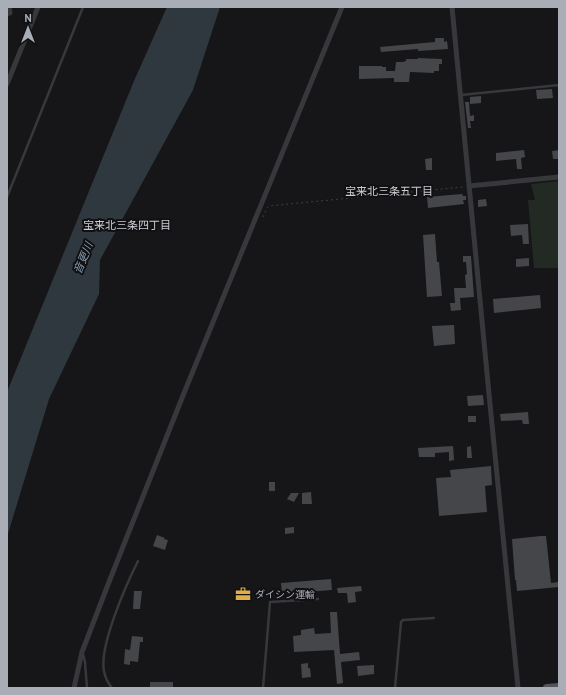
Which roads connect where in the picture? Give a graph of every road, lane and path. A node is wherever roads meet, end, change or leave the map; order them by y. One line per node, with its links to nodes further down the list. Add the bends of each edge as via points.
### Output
1 (9, 7): 6 (street, via 10,13)
2 (38, 7): 7 (street)
3 (84, 7): 12 (lane)
4 (342, 7): 13 (street)
5 (452, 7): 9 (street)
6 (7, 14)
7 (7, 84)
8 (559, 89): 9 (lane, via 559,85)
9 (460, 95): 11 (street)
10 (559, 176): 11 (street)
11 (469, 186): 13 (path, via 269,206 262,218); 24 (street)
12 (7, 197)
13 (255, 220): 17 (street)
14 (138, 562): 21 (lane, via 119,602 106,643 103,665 107,681)
15 (318, 600): 22 (lane, via 270,602)
16 (434, 618): 23 (lane, via 401,622)
17 (82, 652): 19 (street); 20 (lane)
18 (559, 687): 25 (main road)
19 (74, 688)
20 (87, 688)
21 (112, 688)
22 (263, 688)
23 (395, 688)
24 (518, 688)
25 (547, 688)

